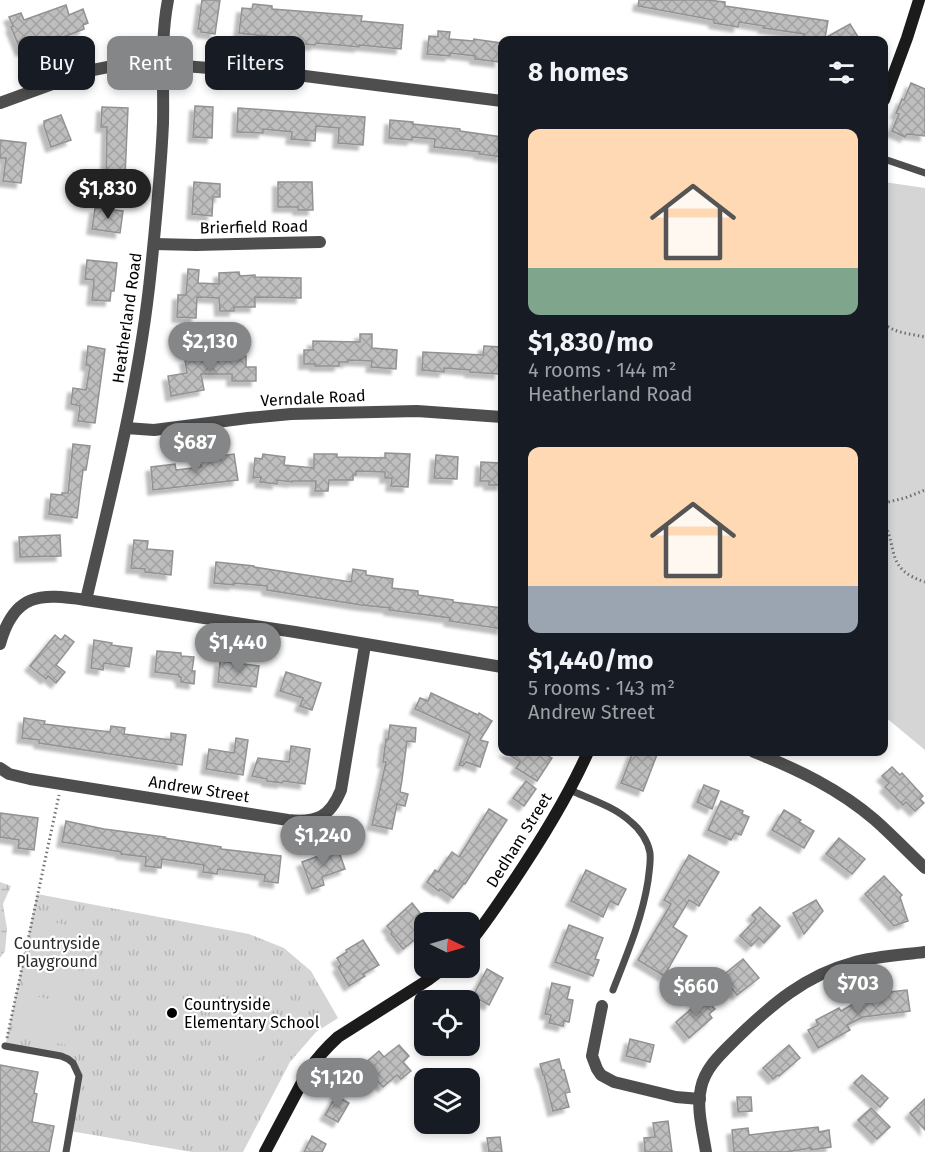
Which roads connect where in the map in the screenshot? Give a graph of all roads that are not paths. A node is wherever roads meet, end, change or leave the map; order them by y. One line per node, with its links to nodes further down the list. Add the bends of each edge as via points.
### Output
1 (168, 0): 3 (street, Heatherland Road)
2 (922, 0): 6 (main road)
3 (163, 36)
4 (193, 67): 8 (street, via 297,75)
5 (107, 68): 9 (street)
6 (888, 89)
7 (162, 90): 13 (street, Heatherland Road)
8 (498, 100)
9 (0, 103)
10 (888, 160): 11 (lane)
11 (925, 172)
12 (320, 242): 13 (street, Brierfield Road)
13 (154, 244): 15 (street, Heatherland Road)
14 (498, 417): 15 (street, Verndale Road, via 417,411 291,414 154,430)
15 (126, 428): 16 (street, Heatherland Road)
16 (86, 600): 17 (street, via 51,596 32,599 10,617); 18 (street)
17 (0, 644)
18 (365, 645): 19 (street); 22 (street, Andrew Street, via 341,790 332,807 317,819 288,820 61,784 19,777)
19 (498, 666)
20 (586, 756): 23 (main road, Dedham Street)
21 (763, 756): 24 (street, via 842,795 874,819)
22 (0, 768)
23 (570, 790): 25 (main road, Dedham Street, via 535,850); 28 (lane, via 631,821 650,851 641,913)
24 (925, 868)
25 (480, 929)
26 (925, 952): 31 (street, via 846,964 793,990 762,1013 715,1061 704,1079)
27 (431, 978): 33 (main road, via 327,1047 308,1071)
28 (613, 990)
29 (602, 1006): 31 (street, via 592,1056 601,1075 614,1082)
30 (5, 1046): 32 (lane, via 61,1056 77,1069 79,1083)
31 (700, 1099): 34 (street)
32 (66, 1152)
33 (265, 1152)
34 (706, 1152)

